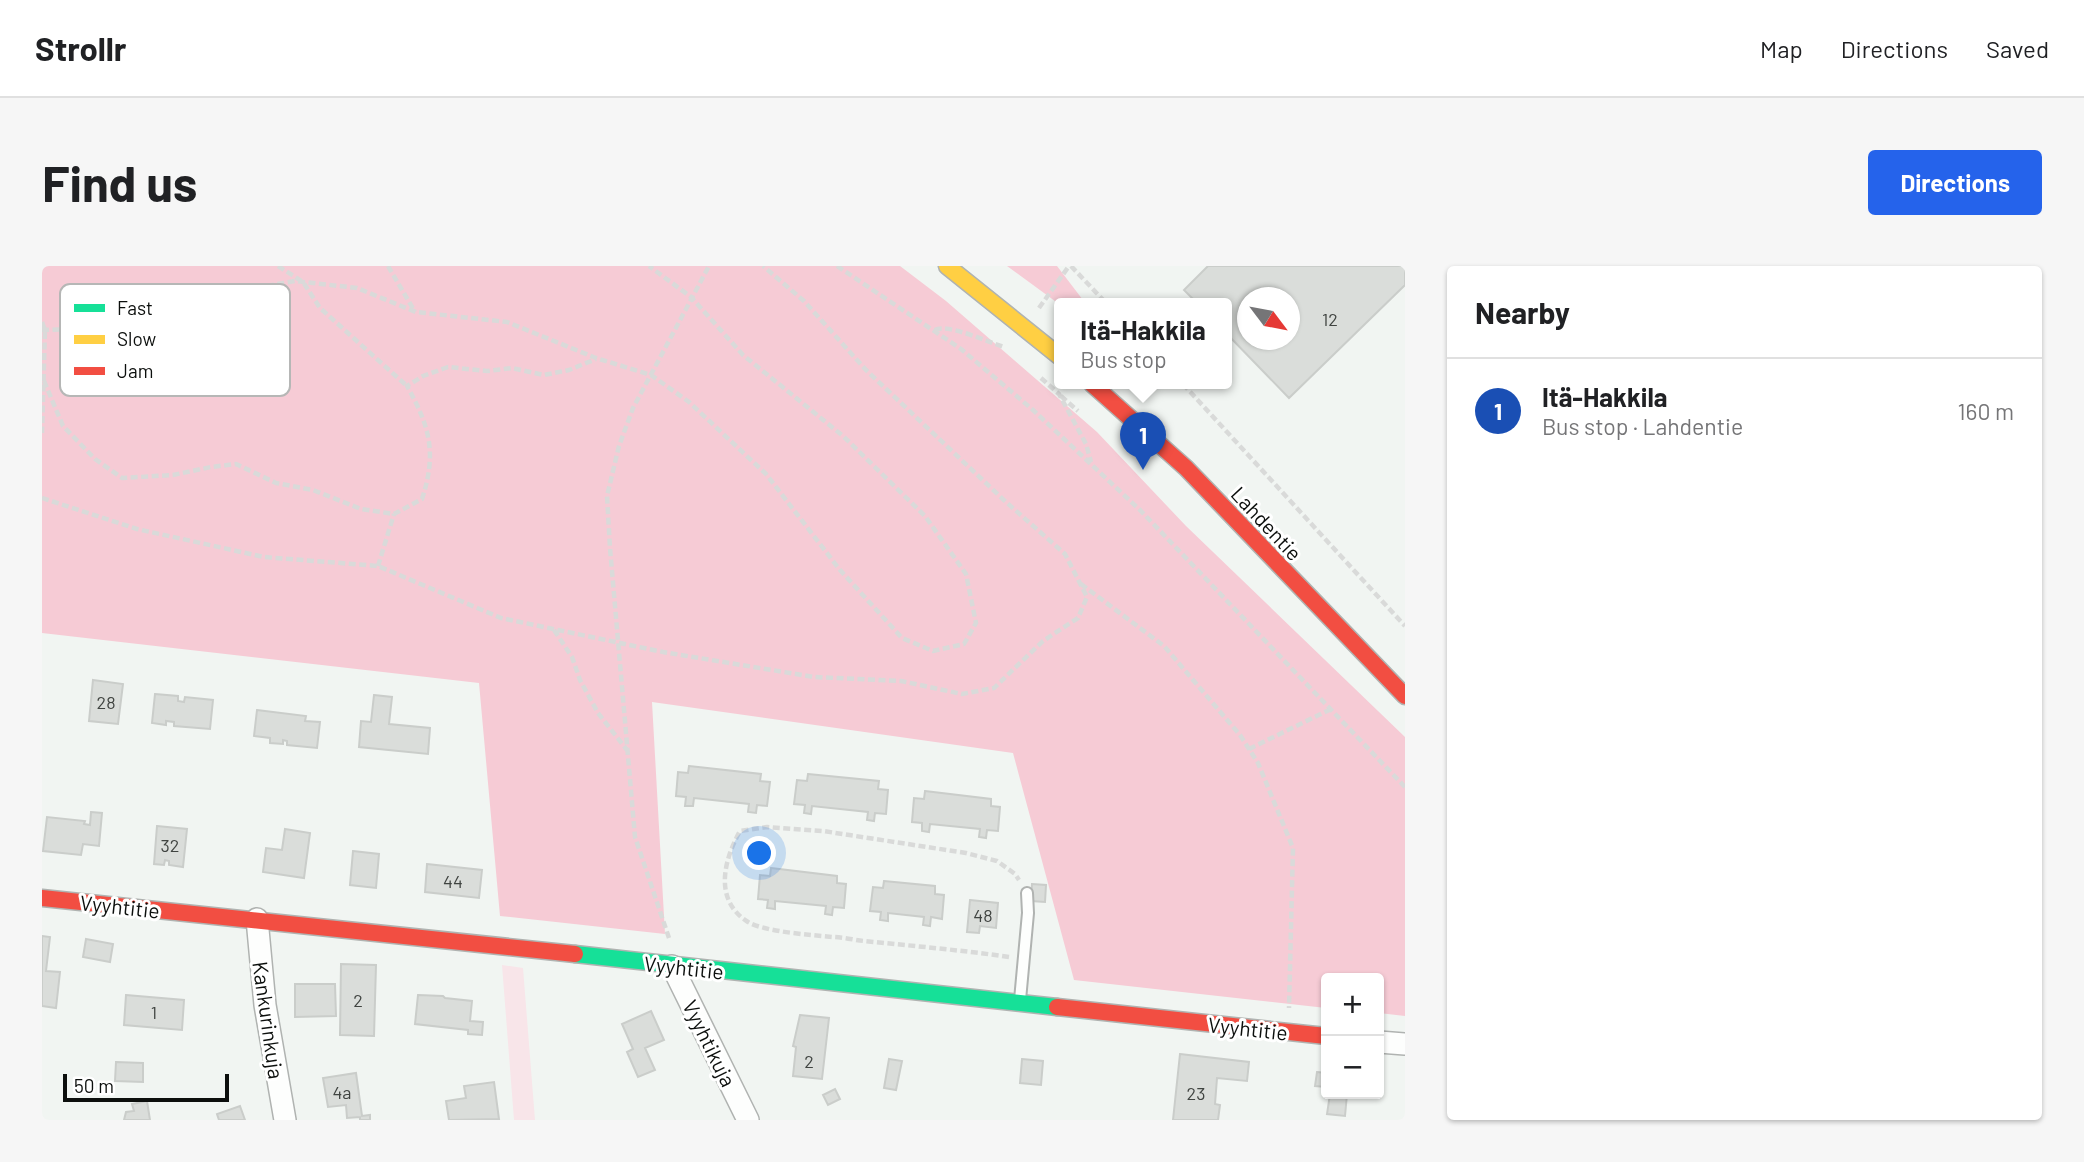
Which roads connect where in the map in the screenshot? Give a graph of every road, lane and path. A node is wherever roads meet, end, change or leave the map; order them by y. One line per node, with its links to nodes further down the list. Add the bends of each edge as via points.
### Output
1 (278, 266): 9 (path)
2 (388, 266): 13 (path)
3 (649, 266): 11 (path)
4 (709, 266): 11 (path)
5 (763, 266): 29 (path, via 804,301 866,370 1065,554)
6 (837, 266): 25 (path, via 961,349)
7 (947, 266): 16 (street)
8 (1071, 266): 12 (path)
9 (303, 282): 10 (path); 13 (path, via 357,288); 21 (path, via 320,307)
10 (278, 284)
11 (691, 297): 19 (path); 19 (path, via 743,355 843,436 925,516 966,574 976,623 964,644 933,651 902,638 840,570 766,474 689,402)
12 (1101, 298)
13 (416, 312): 17 (path, via 507,322)
14 (42, 322): 15 (path)
15 (43, 330): 20 (path)
16 (1054, 352)
17 (596, 359): 19 (path); 21 (path, via 544,374 512,368 448,368)
18 (1035, 373): 25 (path, via 1059,394 1086,444)
19 (651, 374): 32 (path, via 619,446 607,496)
20 (44, 381): 24 (path); 27 (path, via 63,426 95,459 122,478 236,464 276,483 313,490 361,509)
21 (407, 386): 27 (path, via 423,415 430,474 422,499)
22 (1098, 389): 33 (street, Lahdentie, via 1186,468)
23 (1188, 389): 30 (path)
24 (42, 433)
25 (1091, 464): 34 (path)
26 (42, 498): 28 (path, via 137,529 264,557)
27 (394, 514): 28 (path)
28 (378, 566): 31 (path, via 501,618)
29 (1081, 584): 32 (path, via 1087,597 1078,618 1043,641 994,688 962,694 901,681 814,677); 35 (path, via 1164,646)
30 (1405, 626)
31 (554, 629): 32 (path); 36 (path, via 598,713)
32 (619, 642): 36 (path)
33 (1405, 696)
34 (1331, 709): 35 (path); 37 (path)
35 (1249, 749): 45 (path, via 1293,848)
36 (628, 750): 41 (path, via 635,837)
37 (1405, 787)
38 (1027, 893): 42 (lane); 42 (path, via 1015,874 997,862 966,852 867,836 767,827 740,831 725,864 724,882 735,909 748,922 765,928)
39 (42, 898): 40 (street, Vyyhtitie)
40 (257, 919): 43 (street, Vyyhtitie); 49 (street, Kankurinkuja, via 265,1005)
41 (670, 940)
42 (1024, 959): 44 (lane)
43 (672, 966): 44 (street, Vyyhtitie); 50 (street, Vyyhtikuja)
44 (1020, 1003): 46 (street, Vyyhtitie)
45 (1289, 1008)
46 (1321, 1035)
47 (1384, 1042): 48 (street)
48 (1405, 1044)
49 (285, 1120)
50 (748, 1120)

